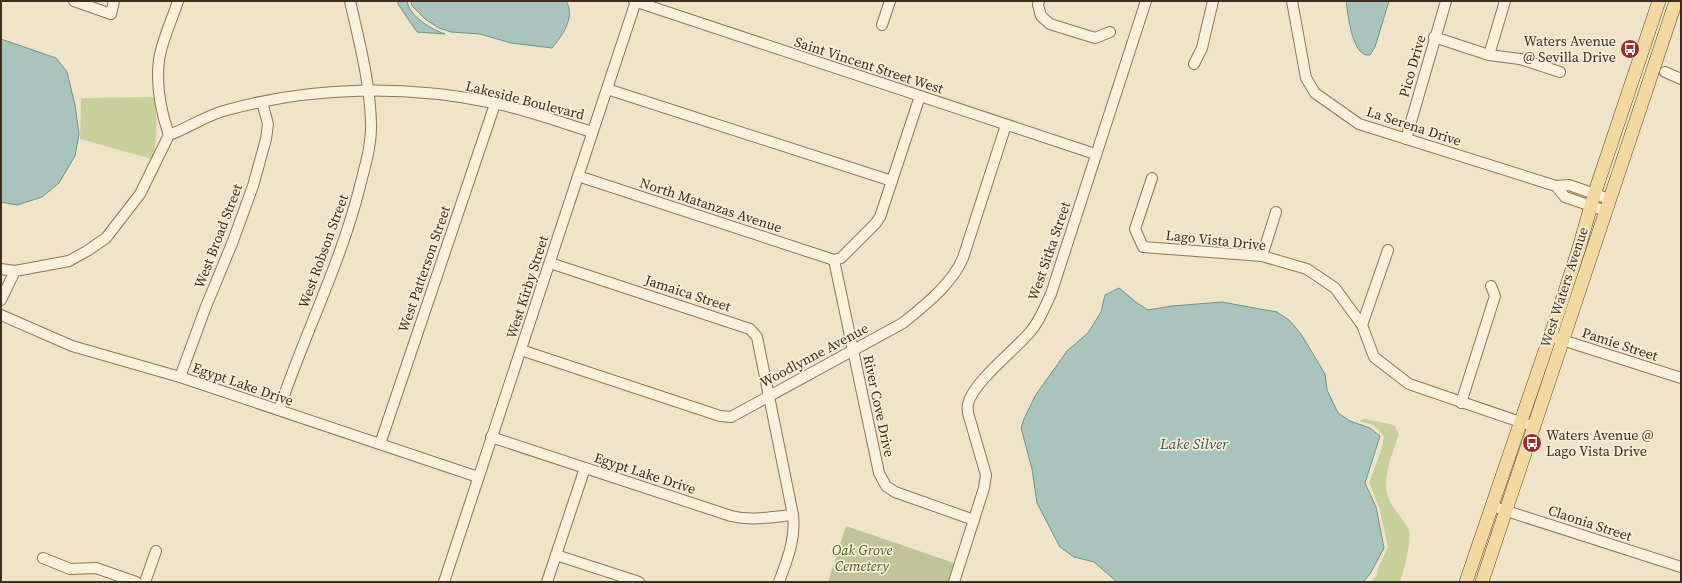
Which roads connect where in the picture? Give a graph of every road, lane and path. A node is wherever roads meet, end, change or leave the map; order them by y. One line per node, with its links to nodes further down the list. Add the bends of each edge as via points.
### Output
1 (74, 1): 2 (street, via 111,14)
2 (114, 1)
3 (178, 1): 32 (street, via 158,72 163,117)
4 (350, 1): 26 (street, West Robson Street)
5 (635, 1): 25 (street, West Kirby Street); 27 (street, Saint Vincent Street West)
6 (890, 1): 15 (street)
7 (1039, 1): 16 (street, via 1041,16 1050,24 1095,38)
8 (1146, 1): 34 (street, West Sitka Street)
9 (1213, 1): 19 (street, via 1202,48)
10 (1292, 1): 33 (street, La Serena Drive, via 1306,78 1315,93 1359,124)
11 (1446, 1): 17 (street, Pico Drive)
12 (1505, 1): 18 (street)
13 (1659, 1): 20 (main road, West Waters Avenue)
14 (1676, 1): 21 (main road, West Waters Avenue)
15 (882, 25)
16 (1110, 32)
17 (1434, 37): 18 (street); 33 (street, Pico Drive)
18 (1489, 55): 22 (street, via 1520,59)
19 (1194, 64)
20 (1637, 65): 21 (main road); 38 (main road, West Waters Avenue)
21 (1652, 70): 39 (main road, West Waters Avenue)
22 (1560, 72)
23 (1666, 72): 24 (street)
24 (1681, 79)
25 (606, 88): 31 (street, West Kirby Street); 37 (street)
26 (369, 90): 28 (street, Lakeside Boulevard, via 312,94); 29 (street, Lakeside Boulevard, via 451,96); 59 (street, West Robson Street, via 372,125 369,150 357,198 337,261)
27 (920, 96): 30 (street, Saint Vincent Street West); 37 (street)
28 (262, 102): 32 (street, Lakeside Boulevard, via 203,118); 55 (street, West Broad Street, via 268,124 266,139 233,241 204,309)
29 (495, 104): 31 (street, Lakeside Boulevard); 63 (street, West Patterson Street)
30 (1006, 125): 34 (street, Saint Vincent Street West); 54 (street, Woodlynne Avenue, via 958,269 903,323)
31 (592, 132): 35 (street, West Kirby Street)
32 (169, 135): 46 (street, via 140,194 106,238 69,261)
33 (1406, 139): 38 (street, La Serena Drive, via 1556,186 1569,185)
34 (1095, 154): 69 (street, West Sitka Street, via 1051,294 1042,312 1032,330 981,382 968,404 968,413 986,475)
35 (578, 176): 43 (street, North Matanzas Avenue); 44 (street, West Kirby Street)
36 (1152, 178): 42 (street, Lago Vista Drive, via 1135,229 1143,247)
37 (892, 181): 43 (street, via 876,224 842,258)
38 (1593, 201): 39 (street, La Serena Drive); 51 (main road, West Waters Avenue)
39 (1607, 205): 52 (main road, West Waters Avenue)
40 (1276, 212): 42 (street)
41 (1388, 250): 50 (street)
42 (1262, 256): 50 (street, Lago Vista Drive, via 1307,269 1335,288)
43 (834, 260): 54 (street, River Cove Drive)
44 (550, 263): 53 (street, West Kirby Street); 57 (street, Jamaica Street, via 750,329 757,337)
45 (1, 269): 46 (street)
46 (15, 271): 48 (street)
47 (1491, 286): 58 (street, via 1494,296)
48 (1, 300)
49 (1, 315): 55 (street, Egypt Lake Drive, via 72,346)
50 (1362, 325): 58 (street, Lago Vista Drive, via 1374,357 1409,384)
51 (1550, 336): 52 (street, Pamie Street); 60 (main road, West Waters Avenue)
52 (1563, 340): 56 (street, Pamie Street); 61 (main road, West Waters Avenue)
53 (521, 350): 57 (street, Woodlynne Avenue, via 720,416 731,416); 62 (street, West Kirby Street)
54 (853, 350): 57 (street, Woodlynne Avenue); 69 (street, River Cove Drive, via 879,473 886,486 895,492)
55 (180, 377): 59 (street, Egypt Lake Drive)
56 (1681, 378)
57 (769, 395): 68 (street, Jamaica Street)
58 (1461, 403): 60 (street, Lago Vista Drive)
59 (279, 410): 63 (street, Egypt Lake Drive)
60 (1520, 422): 61 (street, Lago Vista Drive); 66 (main road, West Waters Avenue)
61 (1535, 427): 67 (main road, West Waters Avenue)
62 (491, 437): 64 (street, Egypt Lake Drive); 65 (street, West Kirby Street)
63 (380, 444): 65 (street, Egypt Lake Drive)
64 (585, 468): 68 (street, Egypt Lake Drive, via 744,519); 71 (street)
65 (478, 477): 76 (street, West Kirby Street)
66 (1491, 506): 67 (street, Claonia Street); 81 (main road, West Waters Avenue)
67 (1505, 510): 73 (street, Claonia Street); 82 (main road, West Waters Avenue)
68 (794, 515): 79 (street, Jamaica Street, via 793,541)
69 (974, 520): 80 (street, West Sitka Street)
70 (156, 550): 75 (street)
71 (556, 555): 77 (street); 78 (street)
72 (43, 558): 74 (street, via 70,569 96,568)
73 (1681, 567)
74 (136, 582)
75 (145, 582)
76 (444, 582)
77 (547, 582)
78 (639, 582)
79 (779, 582)
80 (954, 582)
81 (1466, 582)
82 (1482, 582)

